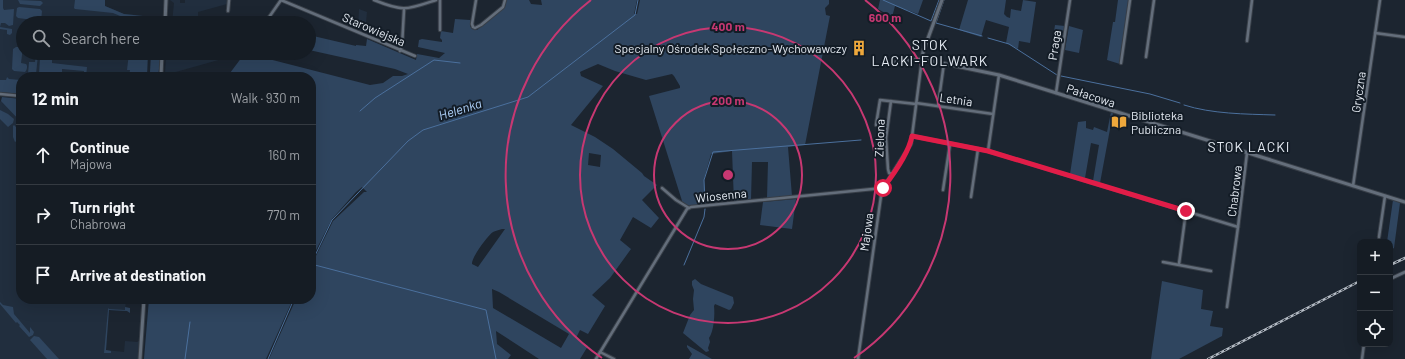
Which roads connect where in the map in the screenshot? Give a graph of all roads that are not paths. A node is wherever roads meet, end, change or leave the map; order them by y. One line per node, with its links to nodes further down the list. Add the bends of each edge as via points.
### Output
1 (166, 0): 17 (street)
2 (229, 0): 16 (street)
3 (281, 0): 18 (street); 23 (street, Starowiejska)
4 (374, 0): 15 (street)
5 (436, 0): 15 (street)
6 (440, 0): 19 (street)
7 (476, 0): 8 (street, via 472,24 475,28 503,7)
8 (505, 0)
9 (942, 0): 26 (street, Majowa)
10 (1070, 0): 33 (street, Praga)
11 (1130, 0): 30 (street)
12 (1154, 0): 25 (street)
13 (1252, 0): 22 (street)
14 (1380, 0): 20 (street, Gryczna)
15 (404, 9): 23 (street)
16 (228, 11)
17 (165, 16)
18 (270, 16)
19 (440, 30)
20 (1375, 33): 21 (street); 47 (street, Gryczna)
21 (1405, 37)
22 (1247, 41)
23 (400, 51): 24 (street, Starowiejska)
24 (415, 56)
25 (1146, 57)
26 (922, 59): 28 (street, Pałacowa); 29 (street, Pałacowa); 37 (street, Majowa)
27 (162, 60): 31 (street)
28 (883, 63)
29 (944, 63): 32 (street, Pałacowa); 38 (street)
30 (1121, 63)
31 (161, 72)
32 (999, 75): 33 (street, Pałacowa); 39 (street)
33 (1056, 93): 45 (street, Pałacowa)
34 (0, 94): 35 (street)
35 (16, 96)
36 (891, 101): 37 (street, Letnia); 40 (street, Letnia, via 880,100); 46 (street, Zielona, via 886,138 888,169)
37 (916, 103): 38 (street, Letnia); 41 (street, Majowa)
38 (938, 106): 39 (street, Letnia)
39 (993, 114): 44 (street)
40 (876, 125)
41 (912, 136): 42 (street, Chabrowa); 46 (street, Majowa, via 911,144)
42 (950, 144): 43 (street, Chabrowa); 50 (street)
43 (978, 149): 44 (street, Chabrowa); 52 (street)
44 (988, 151): 55 (street, Chabrowa)
45 (1247, 154): 47 (street, Pałacowa); 56 (street, Chabrowa)
46 (892, 174): 49 (street, Majowa)
47 (1353, 186): 51 (street, Pałacowa)
48 (662, 188): 54 (street)
49 (883, 188): 54 (street, Wiosenna); 70 (street, Majowa)
50 (943, 190)
51 (1385, 196): 53 (street, Pałacowa); 57 (street)
52 (971, 197)
53 (1405, 202)
54 (689, 208): 66 (street, Wiosenna)
55 (1186, 211): 56 (street, Chabrowa); 59 (street)
56 (1238, 227): 64 (street)
57 (1379, 236)
58 (1163, 262): 59 (street)
59 (1179, 264): 60 (street)
60 (1211, 271)
61 (1405, 272): 62 (street)
62 (1393, 278)
63 (144, 304): 67 (street)
64 (1227, 307)
65 (1364, 347): 71 (street)
66 (600, 352): 68 (street, Wiosenna); 69 (street)
67 (140, 359)
68 (596, 359)
69 (614, 359)
70 (858, 359)
71 (1362, 359)

